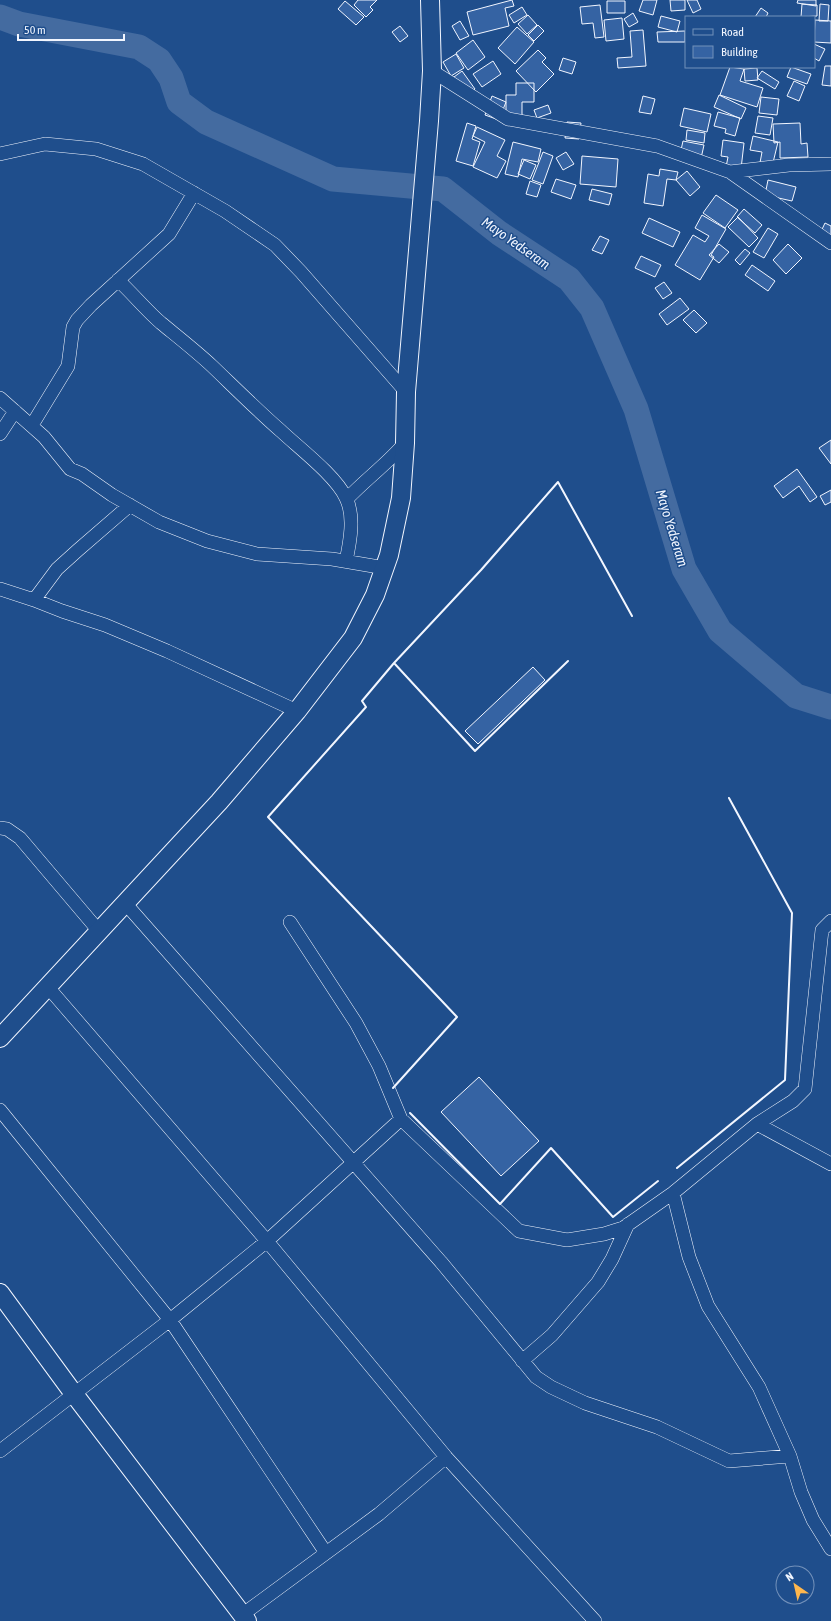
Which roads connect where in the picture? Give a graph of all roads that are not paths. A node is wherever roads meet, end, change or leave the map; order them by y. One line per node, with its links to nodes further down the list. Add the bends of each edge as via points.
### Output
1 (434, 1): 2 (main road)
2 (432, 71): 5 (street, via 508,119 657,146); 9 (main road, via 430,121)
3 (0, 154): 6 (street, via 45,144 96,149 143,164)
4 (831, 164): 5 (street, via 789,165)
5 (730, 172): 7 (street)
6 (194, 193): 8 (street, via 169,234); 9 (street, via 225,210 275,245)
7 (831, 243)
8 (118, 280): 12 (street, via 77,320 73,327 68,366); 15 (street, via 318,465)
9 (406, 392): 14 (main road)
10 (0, 398): 11 (street)
11 (15, 411): 12 (street); 13 (street)
12 (32, 425): 16 (street, via 70,469)
13 (0, 434)
14 (405, 443): 15 (street); 18 (main road, via 401,498)
15 (347, 499): 17 (street, via 350,541)
16 (130, 505): 17 (street, via 159,522 207,541 257,554); 20 (street, via 57,569)
17 (346, 561): 18 (street)
18 (384, 568): 21 (main road, via 375,595 353,638)
19 (0, 590): 20 (street)
20 (34, 600): 21 (street, via 167,651)
21 (297, 711): 23 (main road, via 219,802)
22 (0, 828): 26 (street, via 7,829 20,838)
23 (125, 903): 26 (main road); 32 (street)
24 (831, 921): 31 (street, via 822,930 805,1089 793,1101)
25 (290, 922): 30 (street, via 356,1022 379,1066)
26 (98, 930): 27 (main road)
27 (47, 986): 28 (main road); 36 (street)
28 (0, 1038)
29 (0, 1110): 38 (street)
30 (401, 1119): 32 (street); 35 (street, via 519,1231 567,1240 604,1234)
31 (757, 1124): 33 (street); 34 (street)
32 (352, 1163): 36 (street); 39 (street, via 441,1262)
33 (831, 1164)
34 (673, 1193): 35 (street); 42 (street, via 689,1257 708,1306 759,1387)
35 (628, 1224): 39 (street, via 598,1282 552,1335)
36 (267, 1241): 38 (street); 43 (street)
37 (0, 1293): 40 (main road)
38 (170, 1320): 40 (street); 45 (street)
39 (522, 1361): 42 (street, via 536,1377 551,1387 585,1403 657,1427 730,1461)
40 (74, 1394): 41 (street); 46 (main road)
41 (0, 1451)
42 (790, 1456): 44 (street, via 813,1520)
43 (446, 1457): 45 (street, via 379,1514); 47 (street)
44 (831, 1549)
45 (326, 1553): 46 (street)
46 (245, 1618)
47 (596, 1621)

